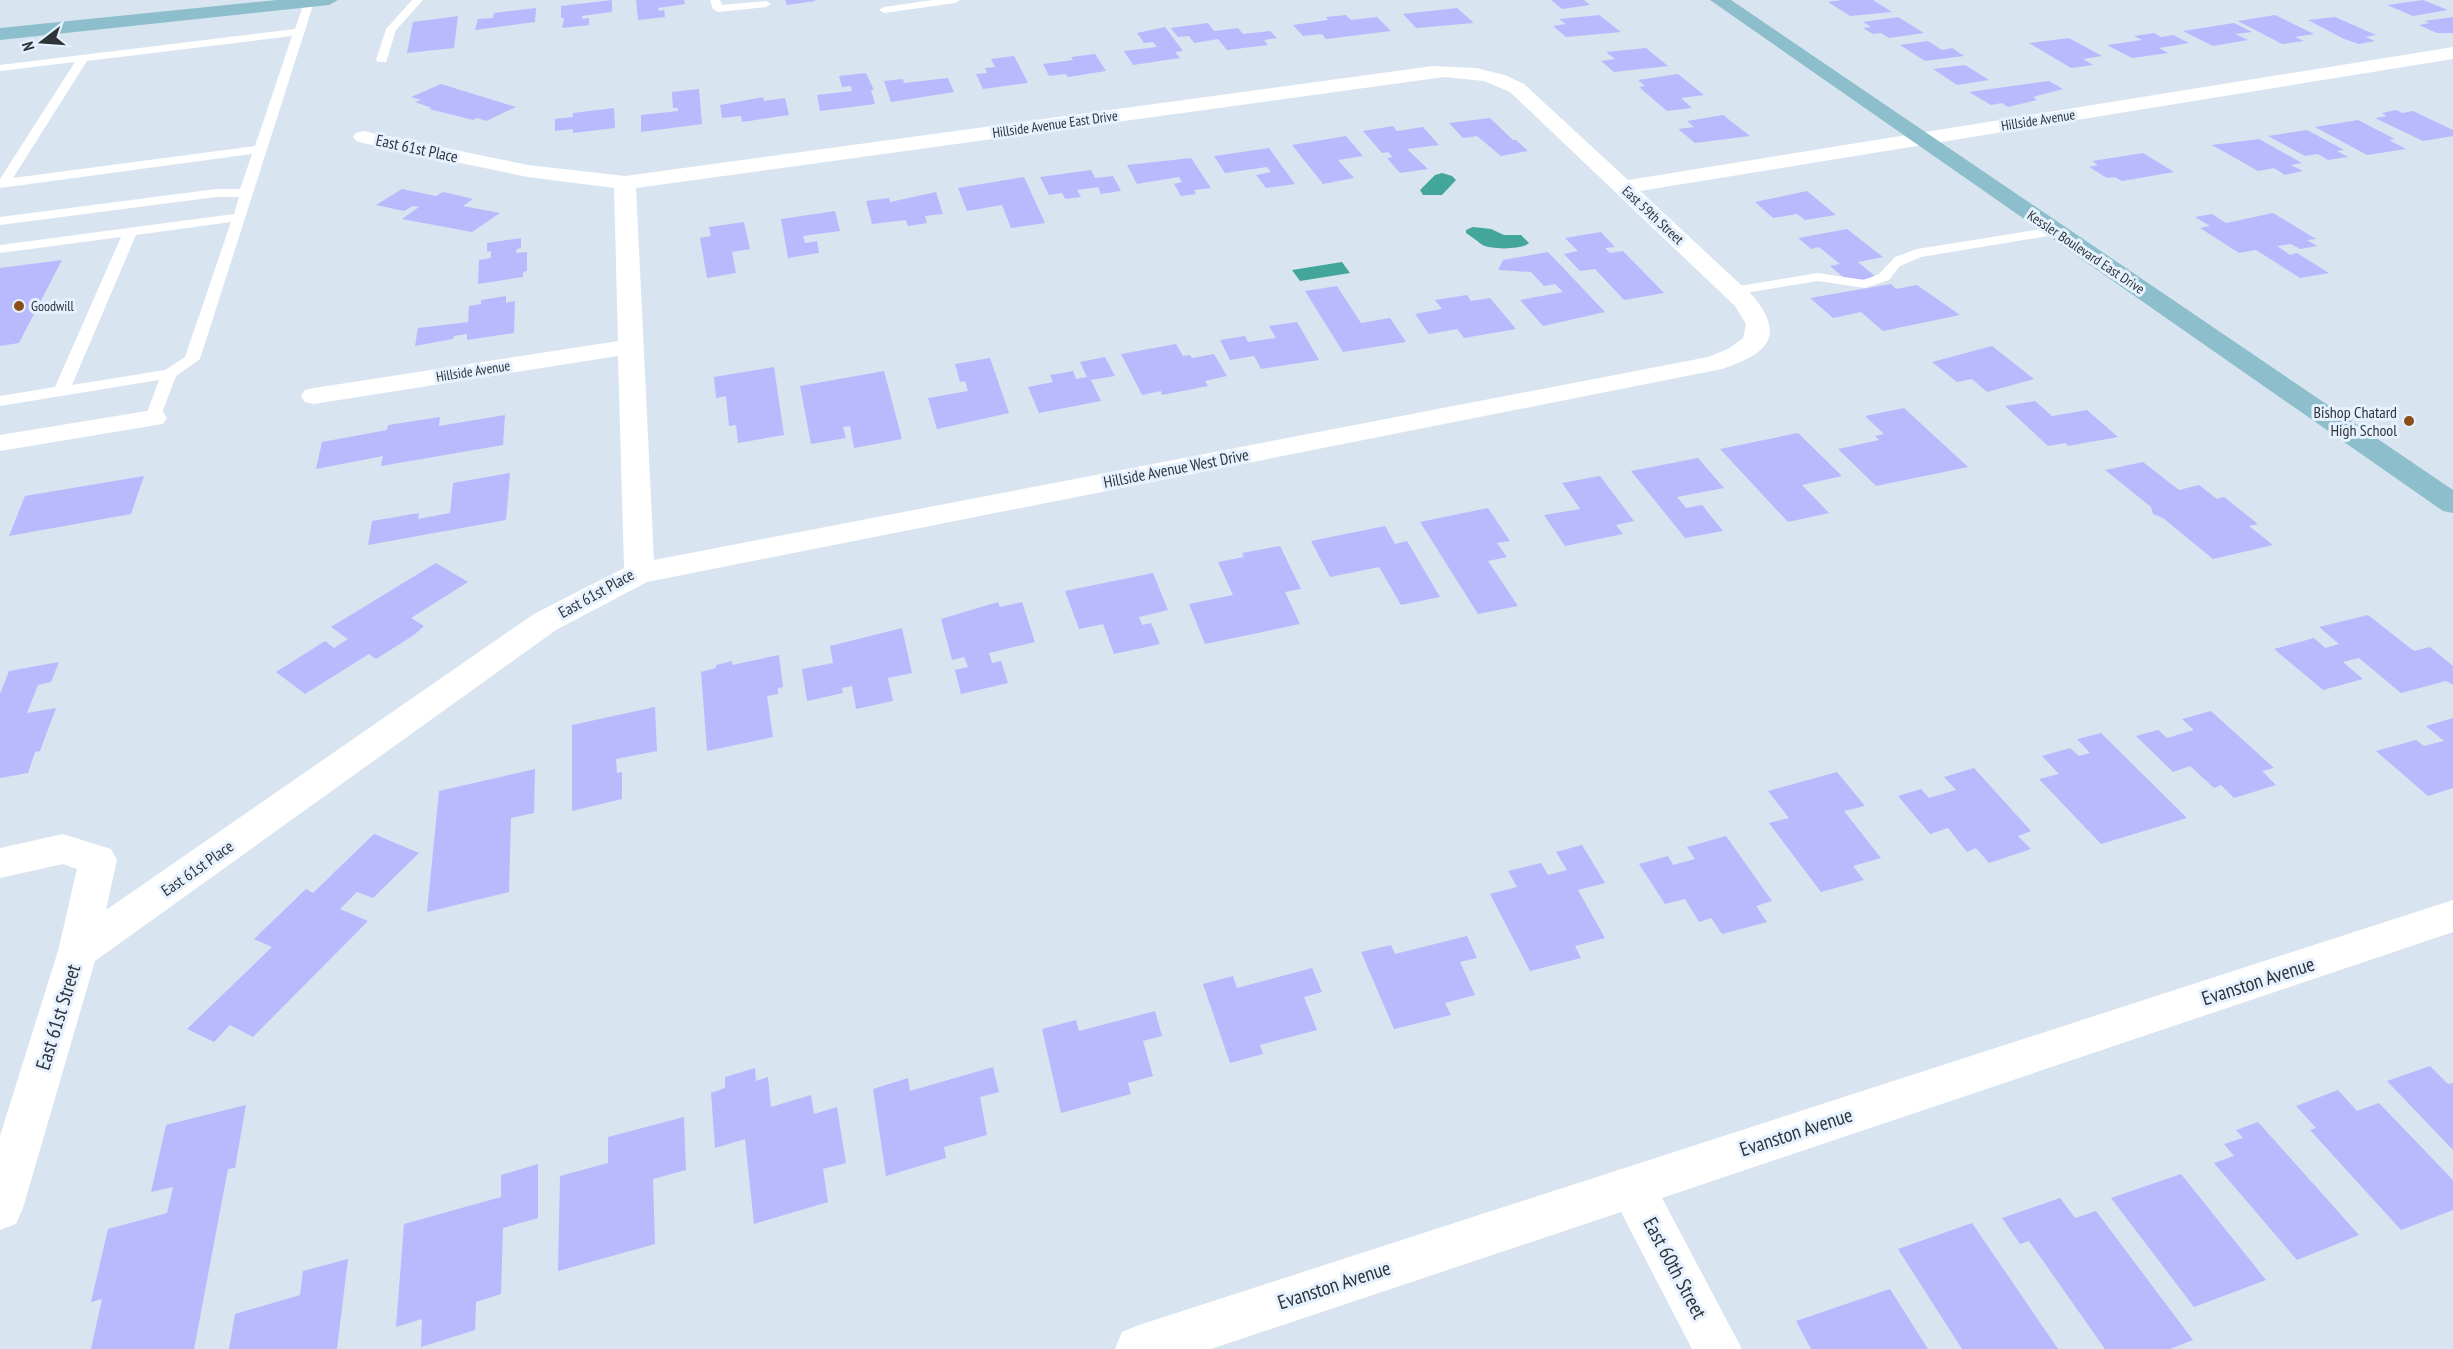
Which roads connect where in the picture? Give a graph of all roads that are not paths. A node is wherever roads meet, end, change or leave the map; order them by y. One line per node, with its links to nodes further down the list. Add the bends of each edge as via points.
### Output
1 (329, 0): 6 (main road)
2 (418, 0): 13 (lane, via 391,29)
3 (715, 0): 7 (lane, via 718,9)
4 (955, 0): 8 (lane)
5 (1719, 0): 17 (main road, Kessler Boulevard East Drive)
6 (309, 2): 9 (lane); 10 (main road)
7 (766, 4)
8 (884, 10)
9 (299, 32): 12 (lane); 18 (lane)
10 (0, 34)
11 (2453, 53): 17 (street, Hillside Avenue)
12 (83, 58): 14 (lane); 19 (lane)
13 (382, 60)
14 (0, 68)
15 (1485, 75): 20 (street, Hillside Avenue East Drive, via 1434,72); 21 (street, East 59th Street, via 1517,88)
16 (363, 136): 20 (street, East 61st Place, via 528,171)
17 (1921, 139): 21 (street, Hillside Avenue); 25 (main road, Kessler Boulevard East Drive)
18 (260, 149): 19 (lane); 22 (lane)
19 (2, 183)
20 (625, 183): 29 (street, East 61st Place)
21 (1624, 187): 28 (street, East 59th Street)
22 (246, 192): 23 (lane); 24 (lane)
23 (238, 217): 26 (lane); 31 (lane, via 192,359)
24 (0, 221)
25 (2055, 231): 28 (lane, via 1904,257 1884,277 1865,284 1818,278); 37 (main road, Kessler Boulevard East Drive)
26 (130, 232): 27 (lane); 32 (lane)
27 (0, 249)
28 (1733, 291): 30 (street, East 59th Street, via 1756,313 1759,329 1755,341 1744,352)
29 (632, 346): 33 (street, Hillside Avenue); 38 (street, East 61st Place)
30 (1713, 364): 38 (street, Hillside Avenue West Drive)
31 (169, 374): 32 (lane); 35 (lane)
32 (61, 392): 34 (lane)
33 (315, 396)
34 (0, 401)
35 (153, 418): 36 (street)
36 (0, 443)
37 (2453, 504)
38 (639, 573): 41 (street, East 61st Place, via 545,622)
39 (0, 863): 41 (street, East 61st Street, via 63,849 98,860)
40 (2453, 916): 42 (street, Evanston Avenue)
41 (78, 951): 43 (street, East 61st Street)
42 (1631, 1186): 44 (street, Evanston Avenue); 45 (street, East 60th Street)
43 (0, 1208)
44 (1139, 1349)
45 (1718, 1349)

